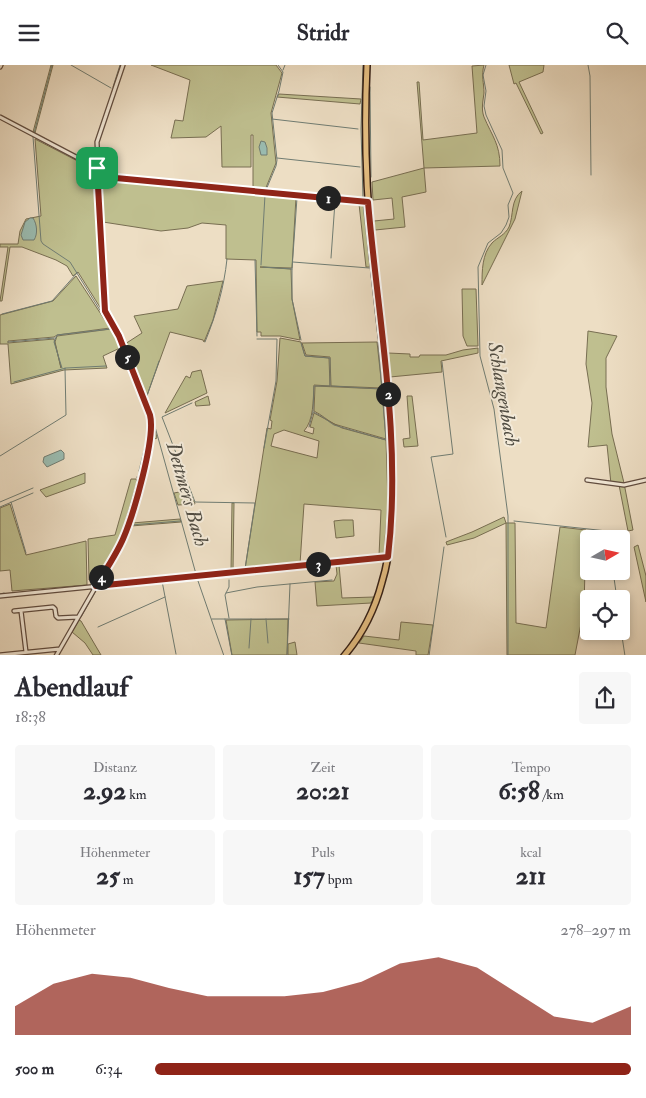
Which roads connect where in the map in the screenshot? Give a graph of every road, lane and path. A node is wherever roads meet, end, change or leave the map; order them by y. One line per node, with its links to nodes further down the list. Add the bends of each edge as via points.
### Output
1 (123, 65): 4 (street, via 98,136)
2 (367, 65): 5 (main road)
3 (0, 117): 4 (street)
4 (97, 168): 5 (street, via 116,178); 9 (street, via 105,311 119,336 151,424 141,481 126,532)
5 (368, 202): 8 (main road, via 391,442)
6 (587, 480): 7 (street, via 624,485)
7 (646, 480)
8 (388, 557): 9 (street); 18 (main road, via 370,617)
9 (96, 586): 10 (street); 13 (street)
10 (0, 596)
11 (14, 611): 12 (street)
12 (21, 611): 13 (street, via 53,607 58,618); 15 (street)
13 (78, 617): 14 (street)
14 (60, 649): 15 (street); 17 (street)
15 (26, 653): 16 (street)
16 (0, 655)
17 (56, 655)
18 (344, 655)

